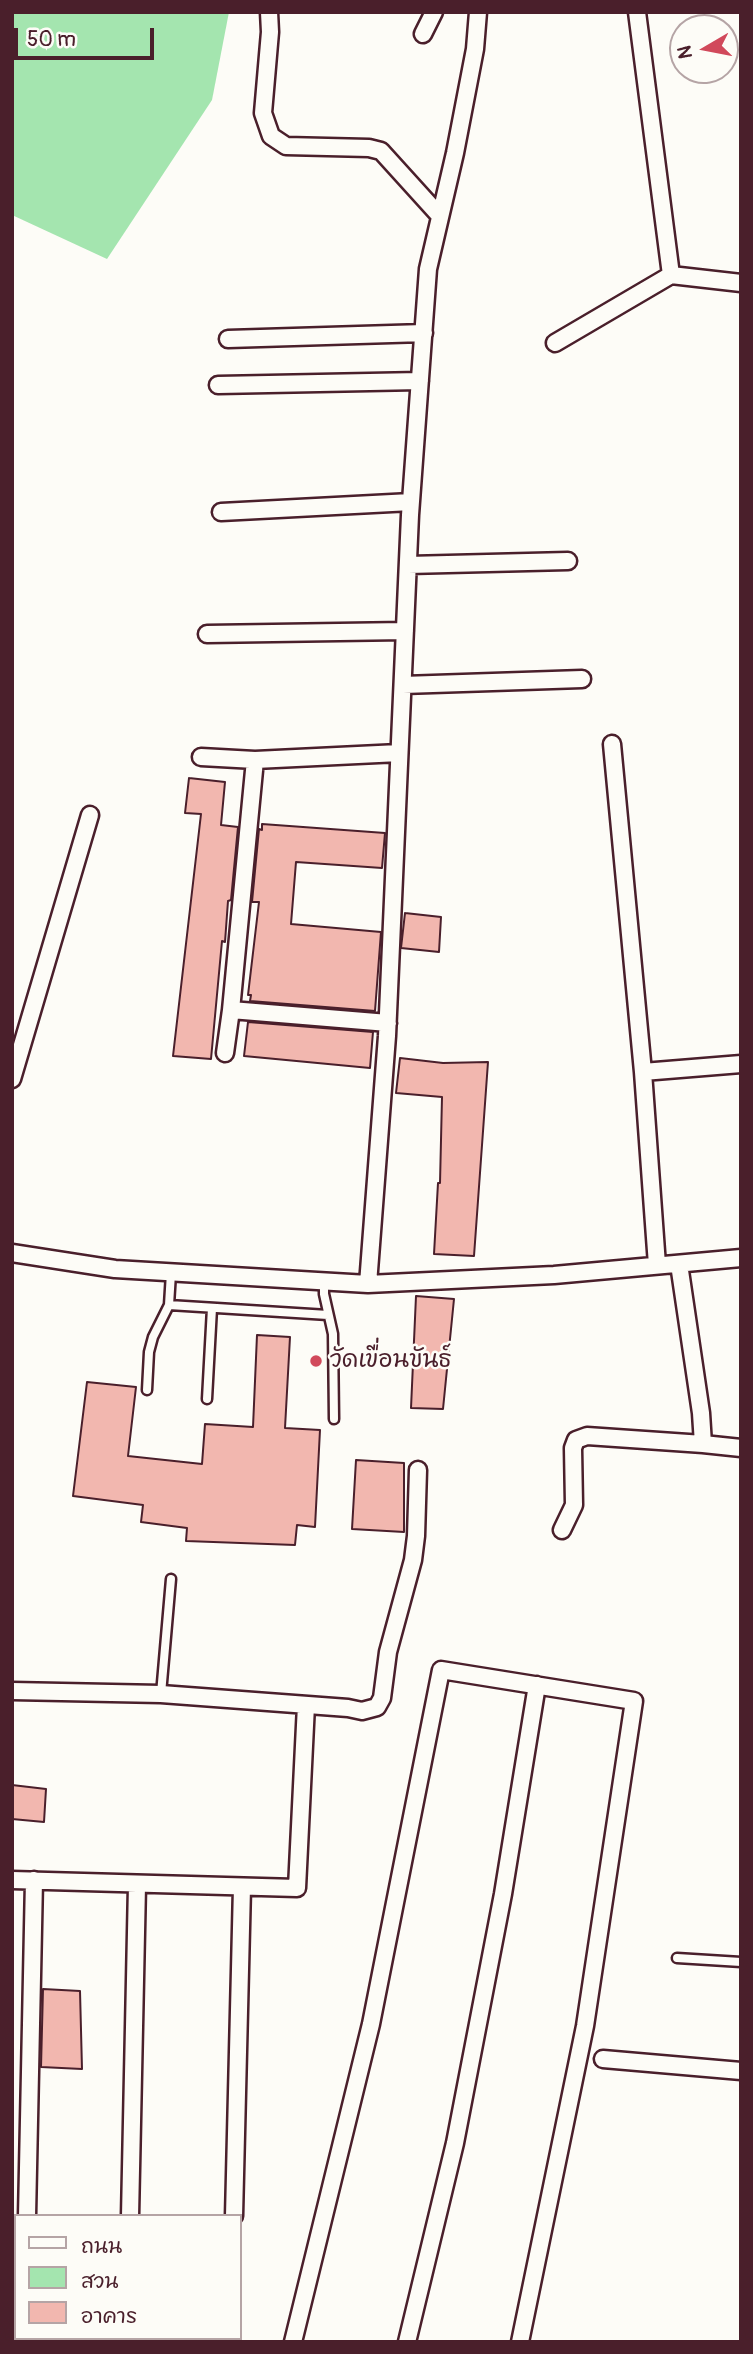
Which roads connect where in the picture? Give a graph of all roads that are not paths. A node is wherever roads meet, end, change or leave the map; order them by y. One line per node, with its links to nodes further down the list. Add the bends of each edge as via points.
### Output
1 (269, 12): 6 (street, via 263,113 271,136 286,146 381,151)
2 (435, 12): 5 (street)
3 (478, 12): 6 (street, via 475,49)
4 (637, 12): 7 (street)
5 (423, 34)
6 (439, 215): 9 (street, via 428,269)
7 (671, 275): 8 (street); 11 (street)
8 (741, 283)
9 (424, 333): 10 (street); 12 (street)
10 (228, 338)
11 (555, 343)
12 (420, 381): 13 (street); 14 (street)
13 (218, 385)
14 (411, 502): 15 (street); 17 (street)
15 (221, 512)
16 (568, 561): 17 (street)
17 (408, 565): 18 (street)
18 (405, 631): 19 (street); 21 (street)
19 (207, 634)
20 (582, 679): 21 (street)
21 (403, 685): 23 (street)
22 (612, 744): 31 (street)
23 (399, 752): 25 (street); 28 (street)
24 (201, 757): 25 (street)
25 (255, 760): 27 (street)
26 (90, 815): 32 (street)
27 (231, 1010): 28 (street); 29 (street)
28 (387, 1023): 39 (street)
29 (225, 1053)
30 (741, 1064): 31 (street)
31 (643, 1072): 36 (street)
32 (12, 1079)
33 (12, 1253): 37 (street)
34 (741, 1258): 35 (street)
35 (679, 1264): 36 (street); 46 (street)
36 (657, 1265): 39 (street)
37 (171, 1273): 38 (street); 40 (lane)
38 (324, 1282): 39 (street); 42 (lane)
39 (368, 1284)
40 (169, 1305): 41 (lane); 43 (lane, via 149,1352)
41 (212, 1308): 42 (lane); 44 (lane)
42 (328, 1315): 45 (lane, via 333,1334)
43 (147, 1390)
44 (208, 1399)
45 (334, 1419)
46 (703, 1444): 47 (street); 49 (street, via 587,1436 576,1440 574,1505)
47 (741, 1448)
48 (418, 1470): 54 (street, via 414,1548 388,1652 383,1698 377,1707 362,1711)
49 (562, 1530)
50 (171, 1579): 53 (lane)
51 (537, 1685): 66 (street, via 441,1670 371,2024); 67 (street, via 455,2143); 68 (street, via 634,1701 585,2026)
52 (12, 1691): 53 (street)
53 (161, 1694): 54 (street)
54 (306, 1705): 58 (street, via 297,1888)
55 (12, 1880): 56 (street)
56 (34, 1880): 57 (street); 63 (street)
57 (137, 1885): 58 (street); 64 (street)
58 (242, 1887): 65 (street)
59 (677, 1958): 60 (lane)
60 (741, 1962)
61 (603, 2059): 62 (street)
62 (741, 2071)
63 (27, 2214)
64 (130, 2214)
65 (233, 2214)
66 (293, 2342)
67 (407, 2342)
68 (520, 2342)

